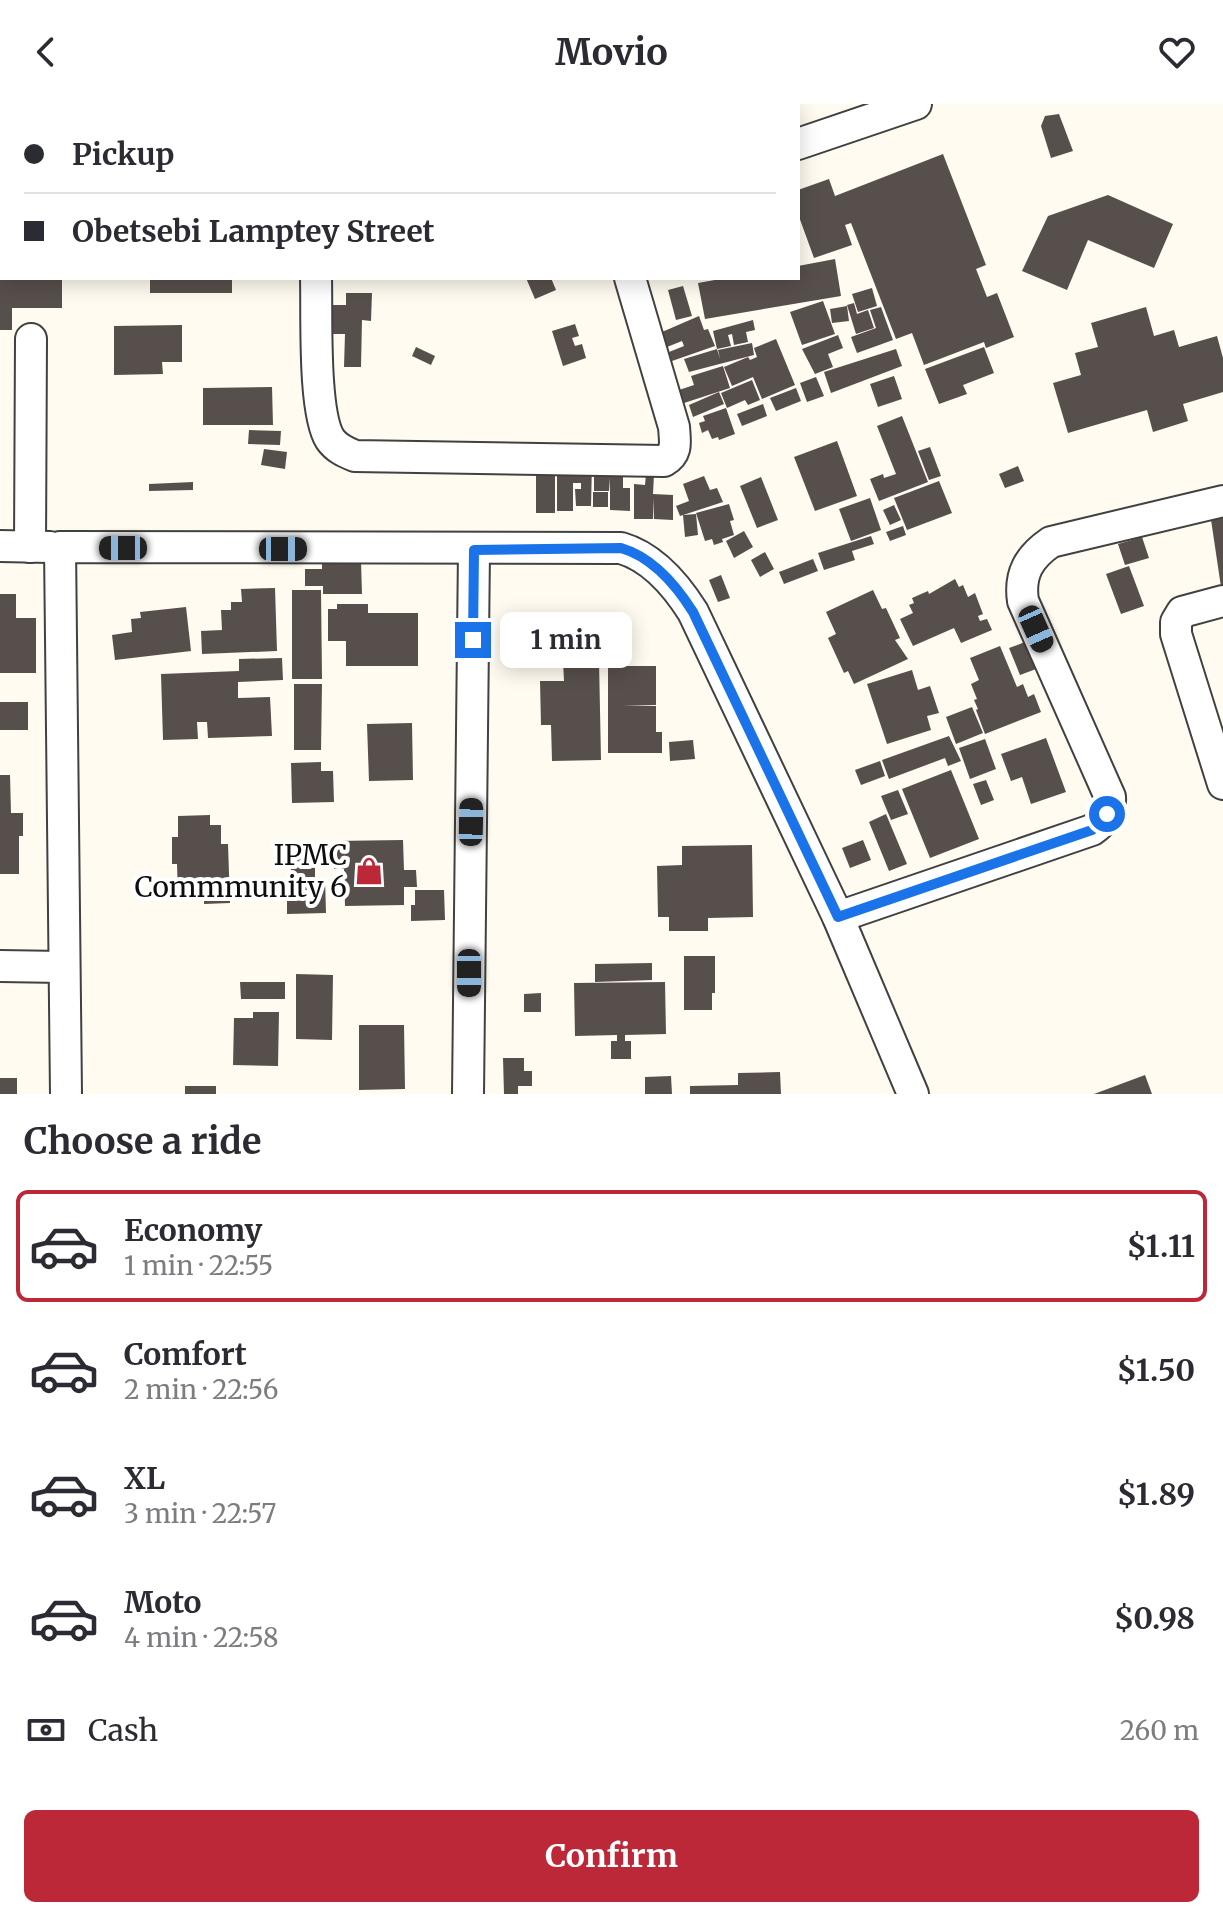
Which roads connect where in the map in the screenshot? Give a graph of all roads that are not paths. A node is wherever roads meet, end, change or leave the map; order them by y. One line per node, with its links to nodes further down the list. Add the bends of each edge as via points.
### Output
1 (916, 104): 2 (street)
2 (800, 143)
3 (316, 280): 4 (street, via 325,427 343,452 664,461 675,450 674,427)
4 (631, 280)
5 (31, 339): 8 (street)
6 (1223, 501): 12 (street, via 1051,542 1023,573 1023,601 1110,797 1104,820 1092,830)
7 (0, 546): 8 (street)
8 (45, 547): 9 (street); 14 (street)
9 (474, 550): 12 (street, via 621,548 639,555 668,580 693,612); 16 (street)
10 (1223, 601): 11 (street, via 1182,612 1176,622)
11 (1223, 784)
12 (838, 917): 17 (street)
13 (0, 966): 14 (street)
14 (63, 967): 15 (street)
15 (66, 1094)
16 (468, 1094)
17 (913, 1094)

